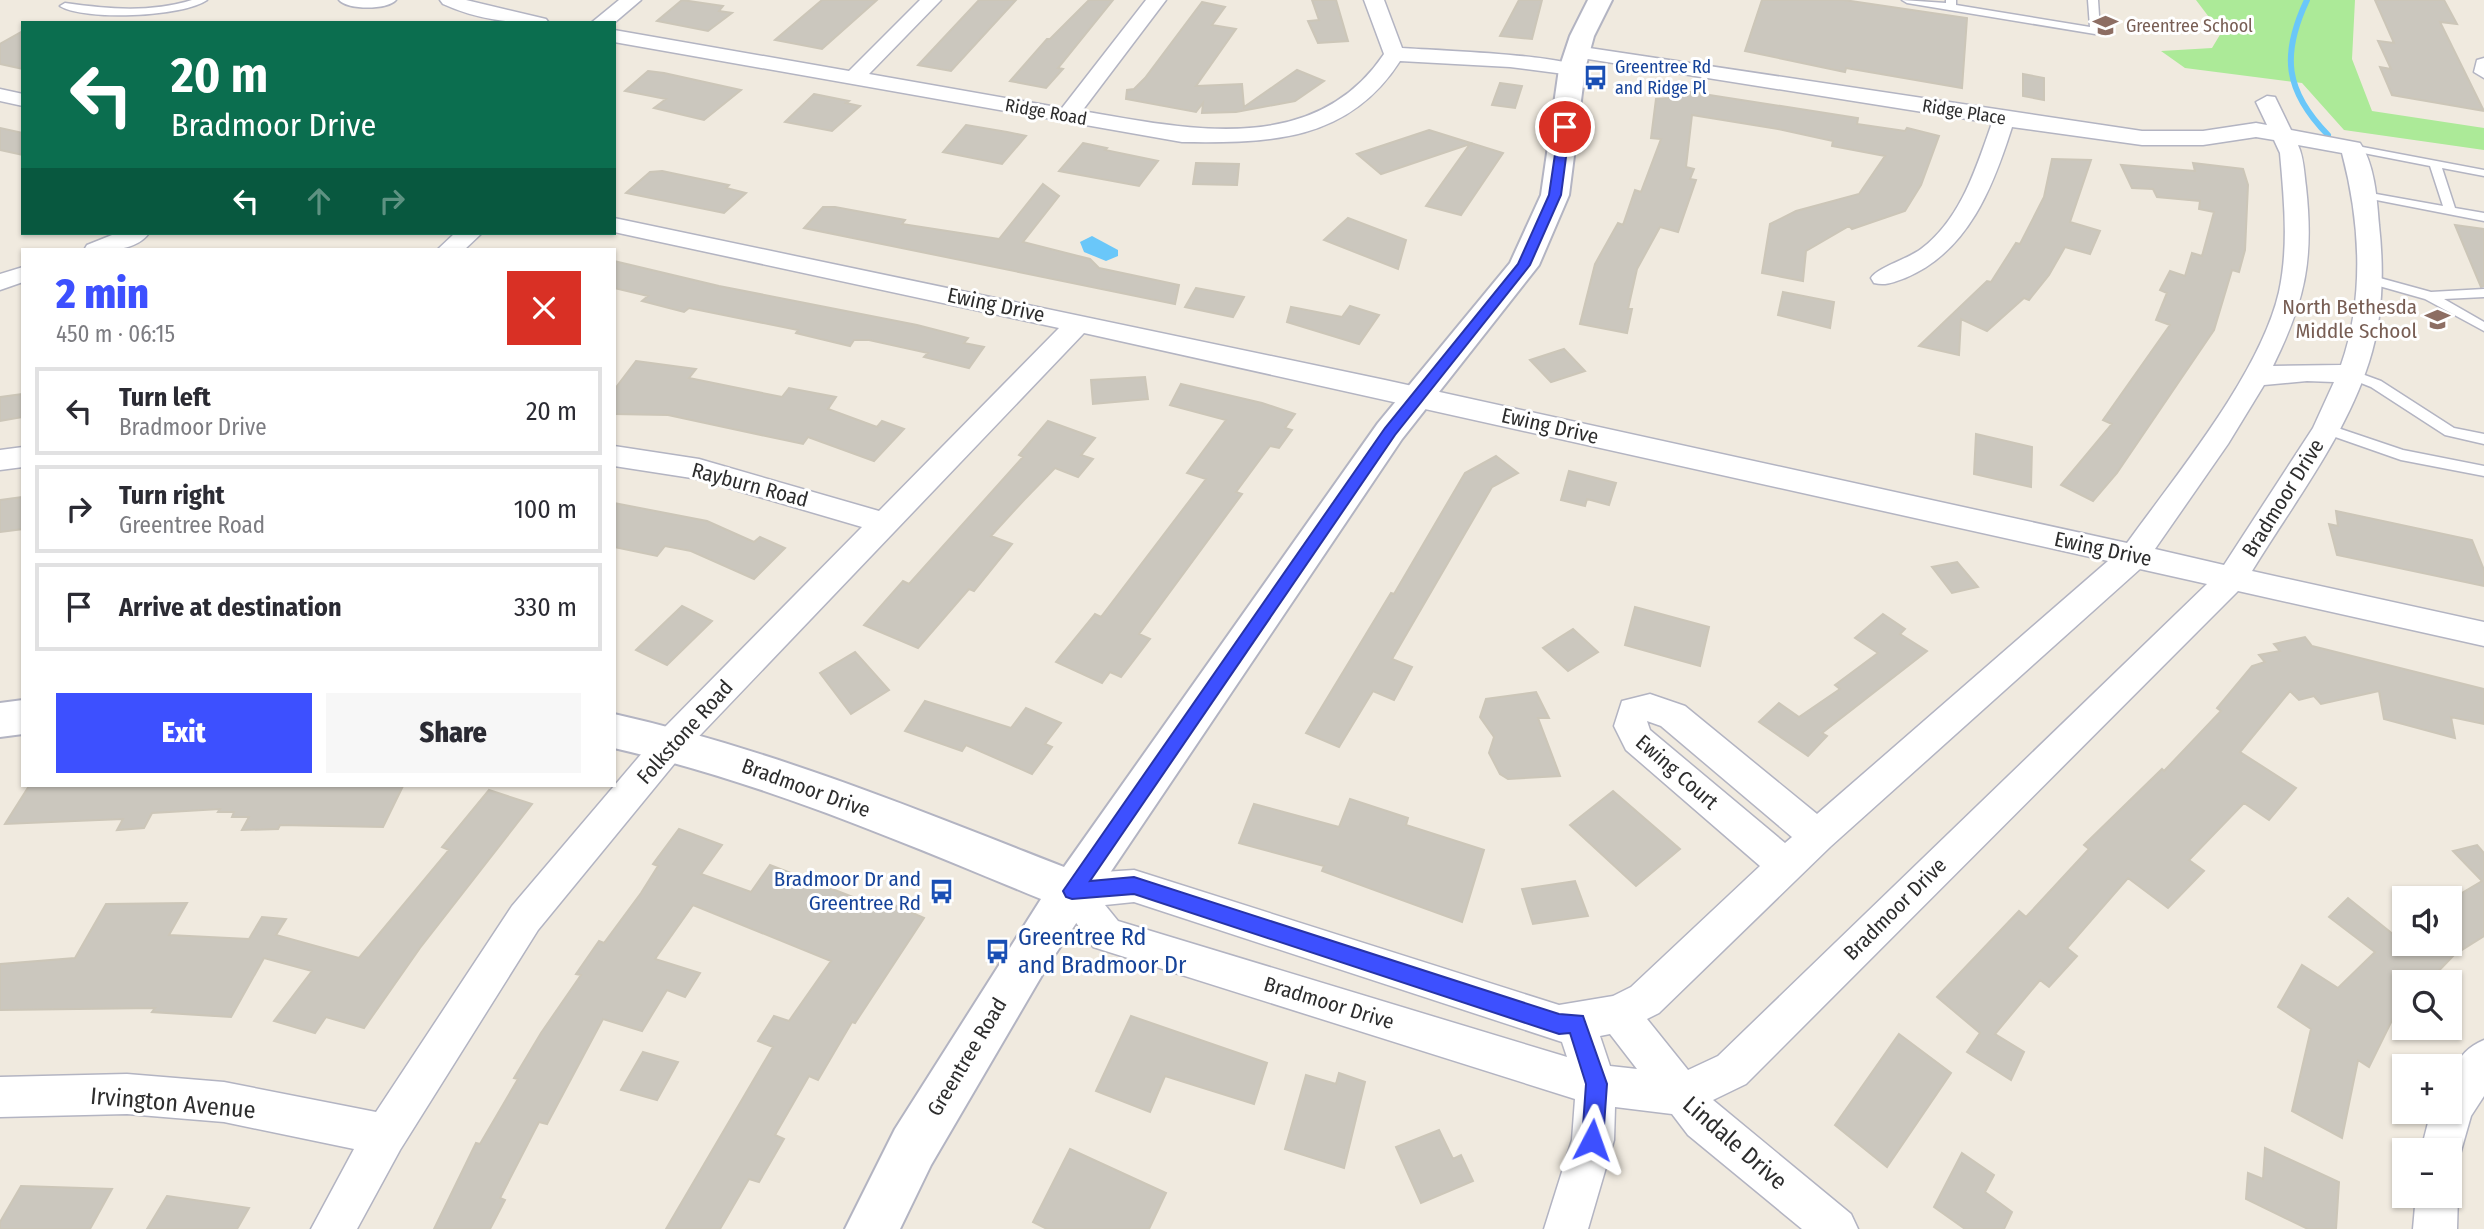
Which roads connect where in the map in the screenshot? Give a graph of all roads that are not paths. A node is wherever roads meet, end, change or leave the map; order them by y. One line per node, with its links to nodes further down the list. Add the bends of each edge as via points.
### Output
1 (202, 0): 13 (lane, via 159,13)
2 (349, 0): 3 (street)
3 (386, 0)
4 (450, 0): 14 (street, via 472,10)
5 (631, 0): 15 (street)
6 (931, 0): 21 (street)
7 (1156, 0): 25 (street)
8 (1374, 0): 17 (street)
9 (1600, 0): 18 (street, Greentree Road)
10 (1907, 0): 12 (lane)
11 (2093, 0): 12 (lane, via 2095,31)
12 (1951, 3)
13 (65, 6)
14 (529, 21)
15 (604, 21)
16 (616, 36): 21 (street, Ridge Road)
17 (1394, 54): 18 (street, Ridge Place); 25 (street, Ridge Road, via 1383,77 1361,100 1325,118 1281,131 1238,137 1182,135)
18 (1574, 60): 26 (street, Ridge Place); 49 (street, Greentree Road, via 1560,172 1548,217 1508,289)
19 (2484, 64): 20 (street)
20 (2484, 72)
21 (853, 78): 25 (street, Ridge Road)
22 (0, 95): 23 (street)
23 (21, 100)
24 (2267, 102): 27 (street, Bradmoor Drive)
25 (1067, 116)
26 (2004, 119): 27 (street, Ridge Place, via 2142,138 2203,138 2256,130); 40 (street, via 1983,182 1956,227 1930,257)
27 (2285, 135): 28 (street, Ridge Place); 48 (street, Bradmoor Drive, via 2295,190 2297,257 2291,294)
28 (2352, 148): 29 (lane); 31 (street, Bradmoor Drive)
29 (2435, 164): 30 (lane); 32 (lane)
30 (2484, 173)
31 (2365, 195): 32 (lane); 41 (street, Bradmoor Drive)
32 (2450, 211): 33 (lane)
33 (2484, 217)
34 (616, 225): 45 (street, Ewing Drive)
35 (132, 235): 37 (street)
36 (468, 235): 38 (street)
37 (101, 248)
38 (451, 248)
39 (21, 275): 42 (street)
40 (1883, 278)
41 (2369, 279): 44 (lane); 47 (street, Bradmoor Drive, via 2368,305)
42 (0, 282)
43 (2484, 293): 44 (lane)
44 (2429, 296): 46 (lane)
45 (1079, 323): 49 (street, Ewing Drive); 56 (street, Folkstone Road)
46 (2484, 327)
47 (2351, 374): 48 (street); 50 (street, Bradmoor Drive); 51 (lane, via 2376,384 2450,432)
48 (2255, 377): 57 (street, Bradmoor Drive)
49 (1417, 396): 57 (street, Ewing Drive); 66 (street, Greentree Road)
50 (2326, 429): 55 (lane, via 2401,455); 58 (street, Bradmoor Drive)
51 (2484, 439)
52 (616, 456): 56 (street, Rayburn Road, via 699,470)
53 (21, 457): 54 (street)
54 (0, 460)
55 (2484, 471)
56 (884, 523): 63 (street, Folkstone Road)
57 (2134, 556): 58 (street, Ewing Drive); 64 (street, Bradmoor Drive)
58 (2232, 578): 59 (street, Ewing Drive); 71 (street, Bradmoor Drive, via 1732,1070)
59 (2484, 634)
60 (21, 718): 61 (street)
61 (0, 720)
62 (616, 731): 63 (street, Bradmoor Drive)
63 (672, 742): 66 (street, Bradmoor Drive, via 822,793); 73 (street, Folkstone Road, via 525,918)
64 (1817, 836): 65 (street, Bradmoor Drive); 65 (street, Ewing Court, via 1674,716 1657,707 1633,710 1629,721 1638,740)
65 (1787, 867): 67 (street, Bradmoor Drive, via 1645,1000)
66 (1072, 891): 68 (street, Bradmoor Drive, via 1134,886 1559,1024); 70 (street, Bradmoor Drive, via 1106,935); 77 (street, Greentree Road, via 972,1047 913,1147)
67 (1618, 1014): 68 (street, Bradmoor Drive); 71 (street, Lindale Drive)
68 (1576, 1023): 70 (street)
69 (2484, 1060): 74 (street, via 2452,1108)
70 (1596, 1084): 71 (street, Bradmoor Drive); 78 (street, via 1592,1140)
71 (1680, 1095): 79 (street, Lindale Drive, via 1703,1120)
72 (0, 1097): 73 (street, Irvington Avenue, via 127,1094 224,1102)
73 (385, 1135): 76 (street, Folkstone Road)
74 (2445, 1138)
75 (2436, 1208): 80 (street)
76 (333, 1229)
77 (872, 1229)
78 (1566, 1229)
79 (1836, 1229)
80 (2435, 1229)

